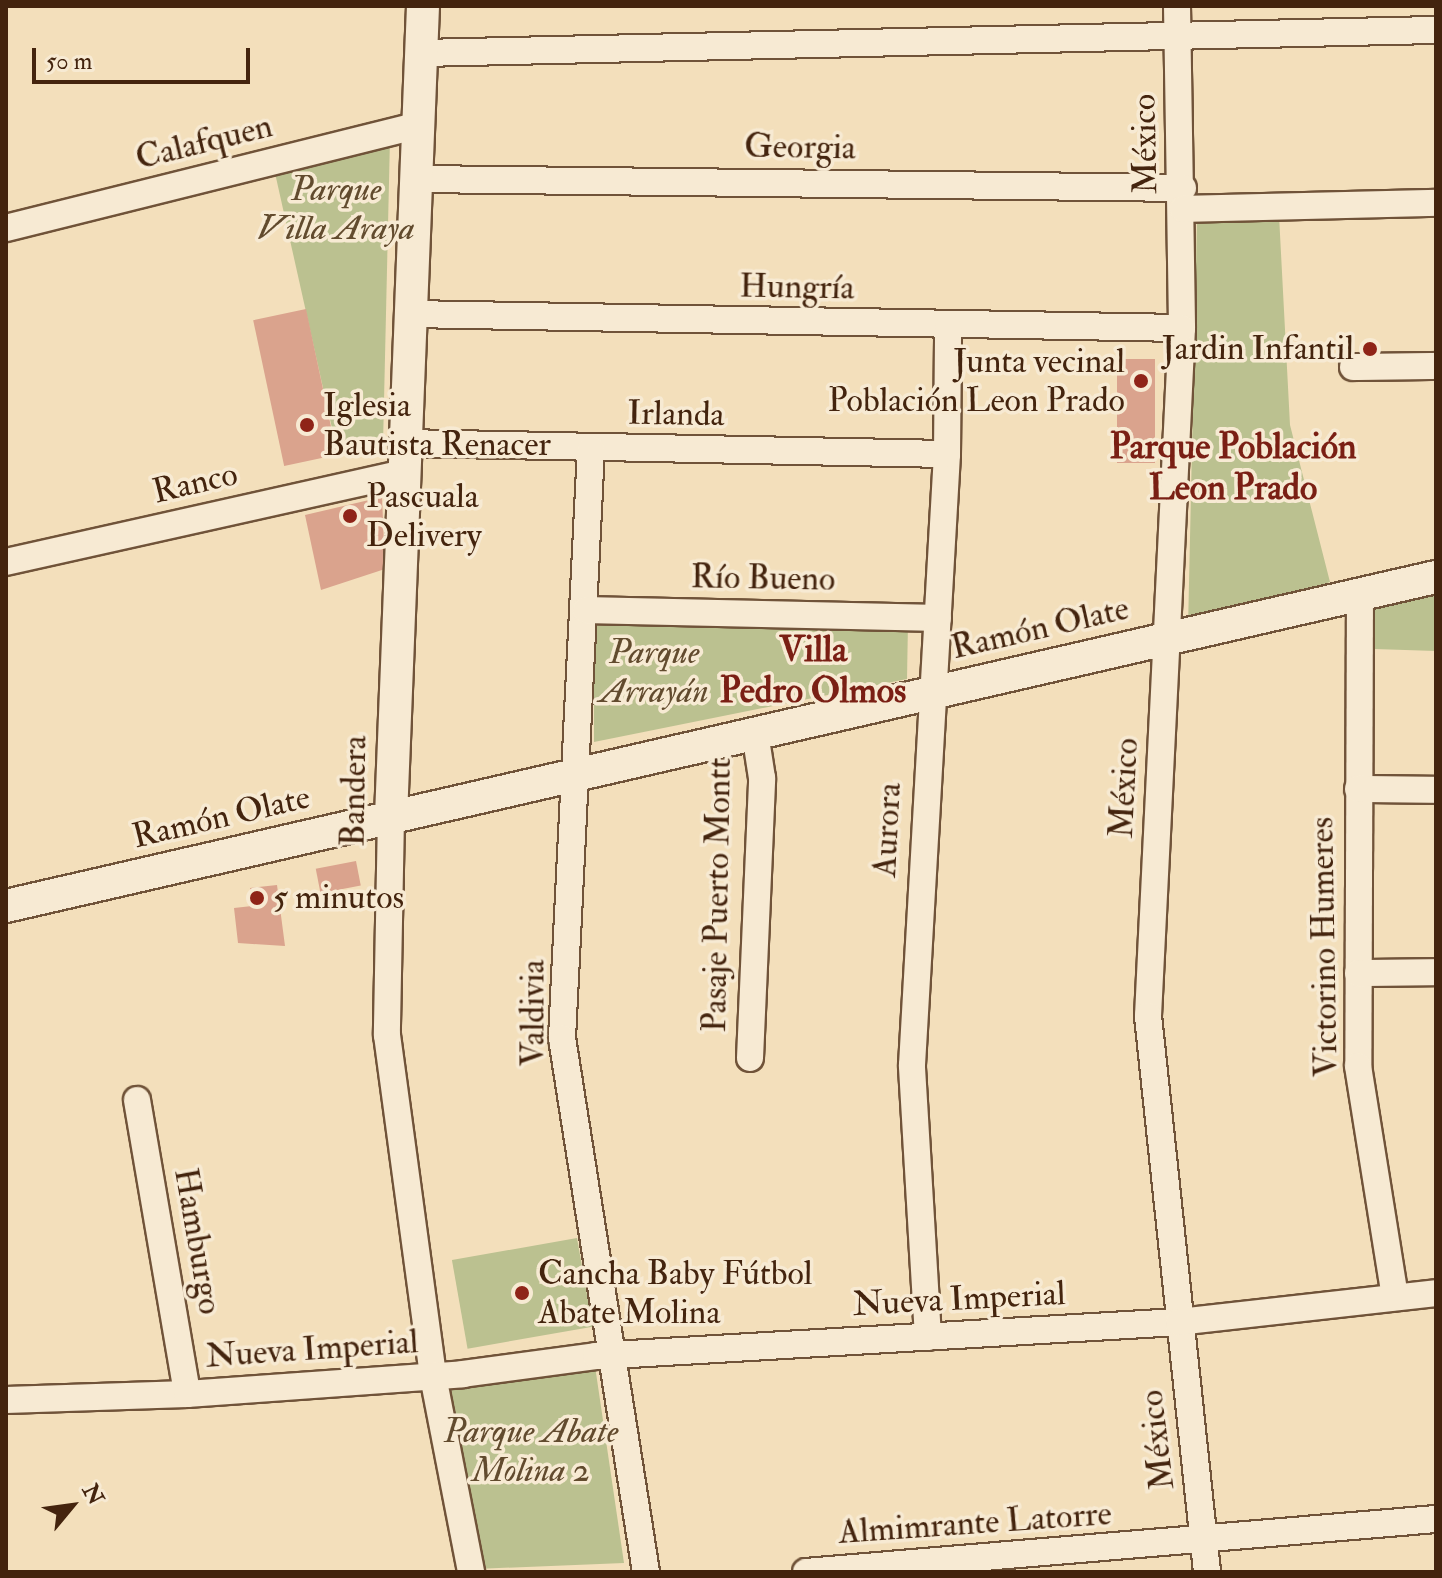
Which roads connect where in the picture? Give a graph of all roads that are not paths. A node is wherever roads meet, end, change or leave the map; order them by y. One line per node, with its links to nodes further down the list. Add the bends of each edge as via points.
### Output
1 (423, 6): 5 (street, Bandera)
2 (1177, 6): 4 (street, México)
3 (1436, 30): 4 (street)
4 (1178, 40): 5 (street); 8 (street, México)
5 (421, 53): 6 (street, Bandera)
6 (419, 125): 7 (street, Bandera); 10 (street, Calafquen)
7 (417, 179): 8 (street, Georgia); 11 (street, Bandera)
8 (1183, 199): 9 (street, Georgia); 13 (street, México)
9 (1436, 203)
10 (6, 228)
11 (410, 314): 12 (street, Hungría); 18 (street, Bandera)
12 (948, 327): 13 (street, Hungría); 17 (street, Aurora)
13 (1182, 328): 24 (street, México)
14 (1436, 366): 15 (street)
15 (1353, 367)
16 (591, 449): 17 (street, Irlanda); 18 (street, Irlanda); 22 (street, Valdivia)
17 (947, 454): 23 (street, Aurora)
18 (402, 459): 19 (street, Ranco); 30 (street, Bandera)
19 (6, 562)
20 (1436, 577): 21 (street, Ramón Olate)
21 (1360, 593): 24 (street, Ramón Olate); 28 (street, Victorino Humeres)
22 (586, 610): 23 (street, Río Bueno); 27 (street, Valdivia)
23 (938, 618): 25 (street, Aurora)
24 (1169, 637): 25 (street, Ramón Olate); 38 (street, México, via 1148,1016)
25 (929, 692): 26 (street, Ramón Olate); 39 (street, Aurora, via 912,1065)
26 (755, 733): 27 (street, Ramón Olate); 34 (street, Pasaje Puerto Montt, via 762,778)
27 (580, 773): 30 (street, Ramón Olate); 40 (street, Valdivia, via 562,1038)
28 (1358, 789): 29 (street); 33 (street, Victorino Humeres)
29 (1436, 790)
30 (391, 817): 31 (street, Ramón Olate); 41 (street, Bandera, via 387,1035)
31 (6, 906)
32 (1436, 972): 33 (street)
33 (1358, 973): 37 (street, Victorino Humeres, via 1358,1066)
34 (750, 1058)
35 (137, 1100): 42 (street, Hamburgo)
36 (1436, 1293): 37 (street, Nueva Imperial)
37 (1395, 1297): 38 (street, Nueva Imperial)
38 (1179, 1322): 39 (street, Nueva Imperial); 45 (street, México)
39 (928, 1337): 40 (street, Nueva Imperial)
40 (613, 1355): 41 (street, Nueva Imperial); 47 (street, Valdivia)
41 (433, 1376): 42 (street, Nueva Imperial); 46 (street, Bandera)
42 (187, 1394): 43 (street, Nueva Imperial)
43 (6, 1400)
44 (1436, 1519): 45 (street, Almimrante Latorre)
45 (1205, 1542): 48 (street, Almimrante Latorre); 49 (street, México)
46 (471, 1572)
47 (646, 1572)
48 (806, 1572)
49 (1207, 1572)

